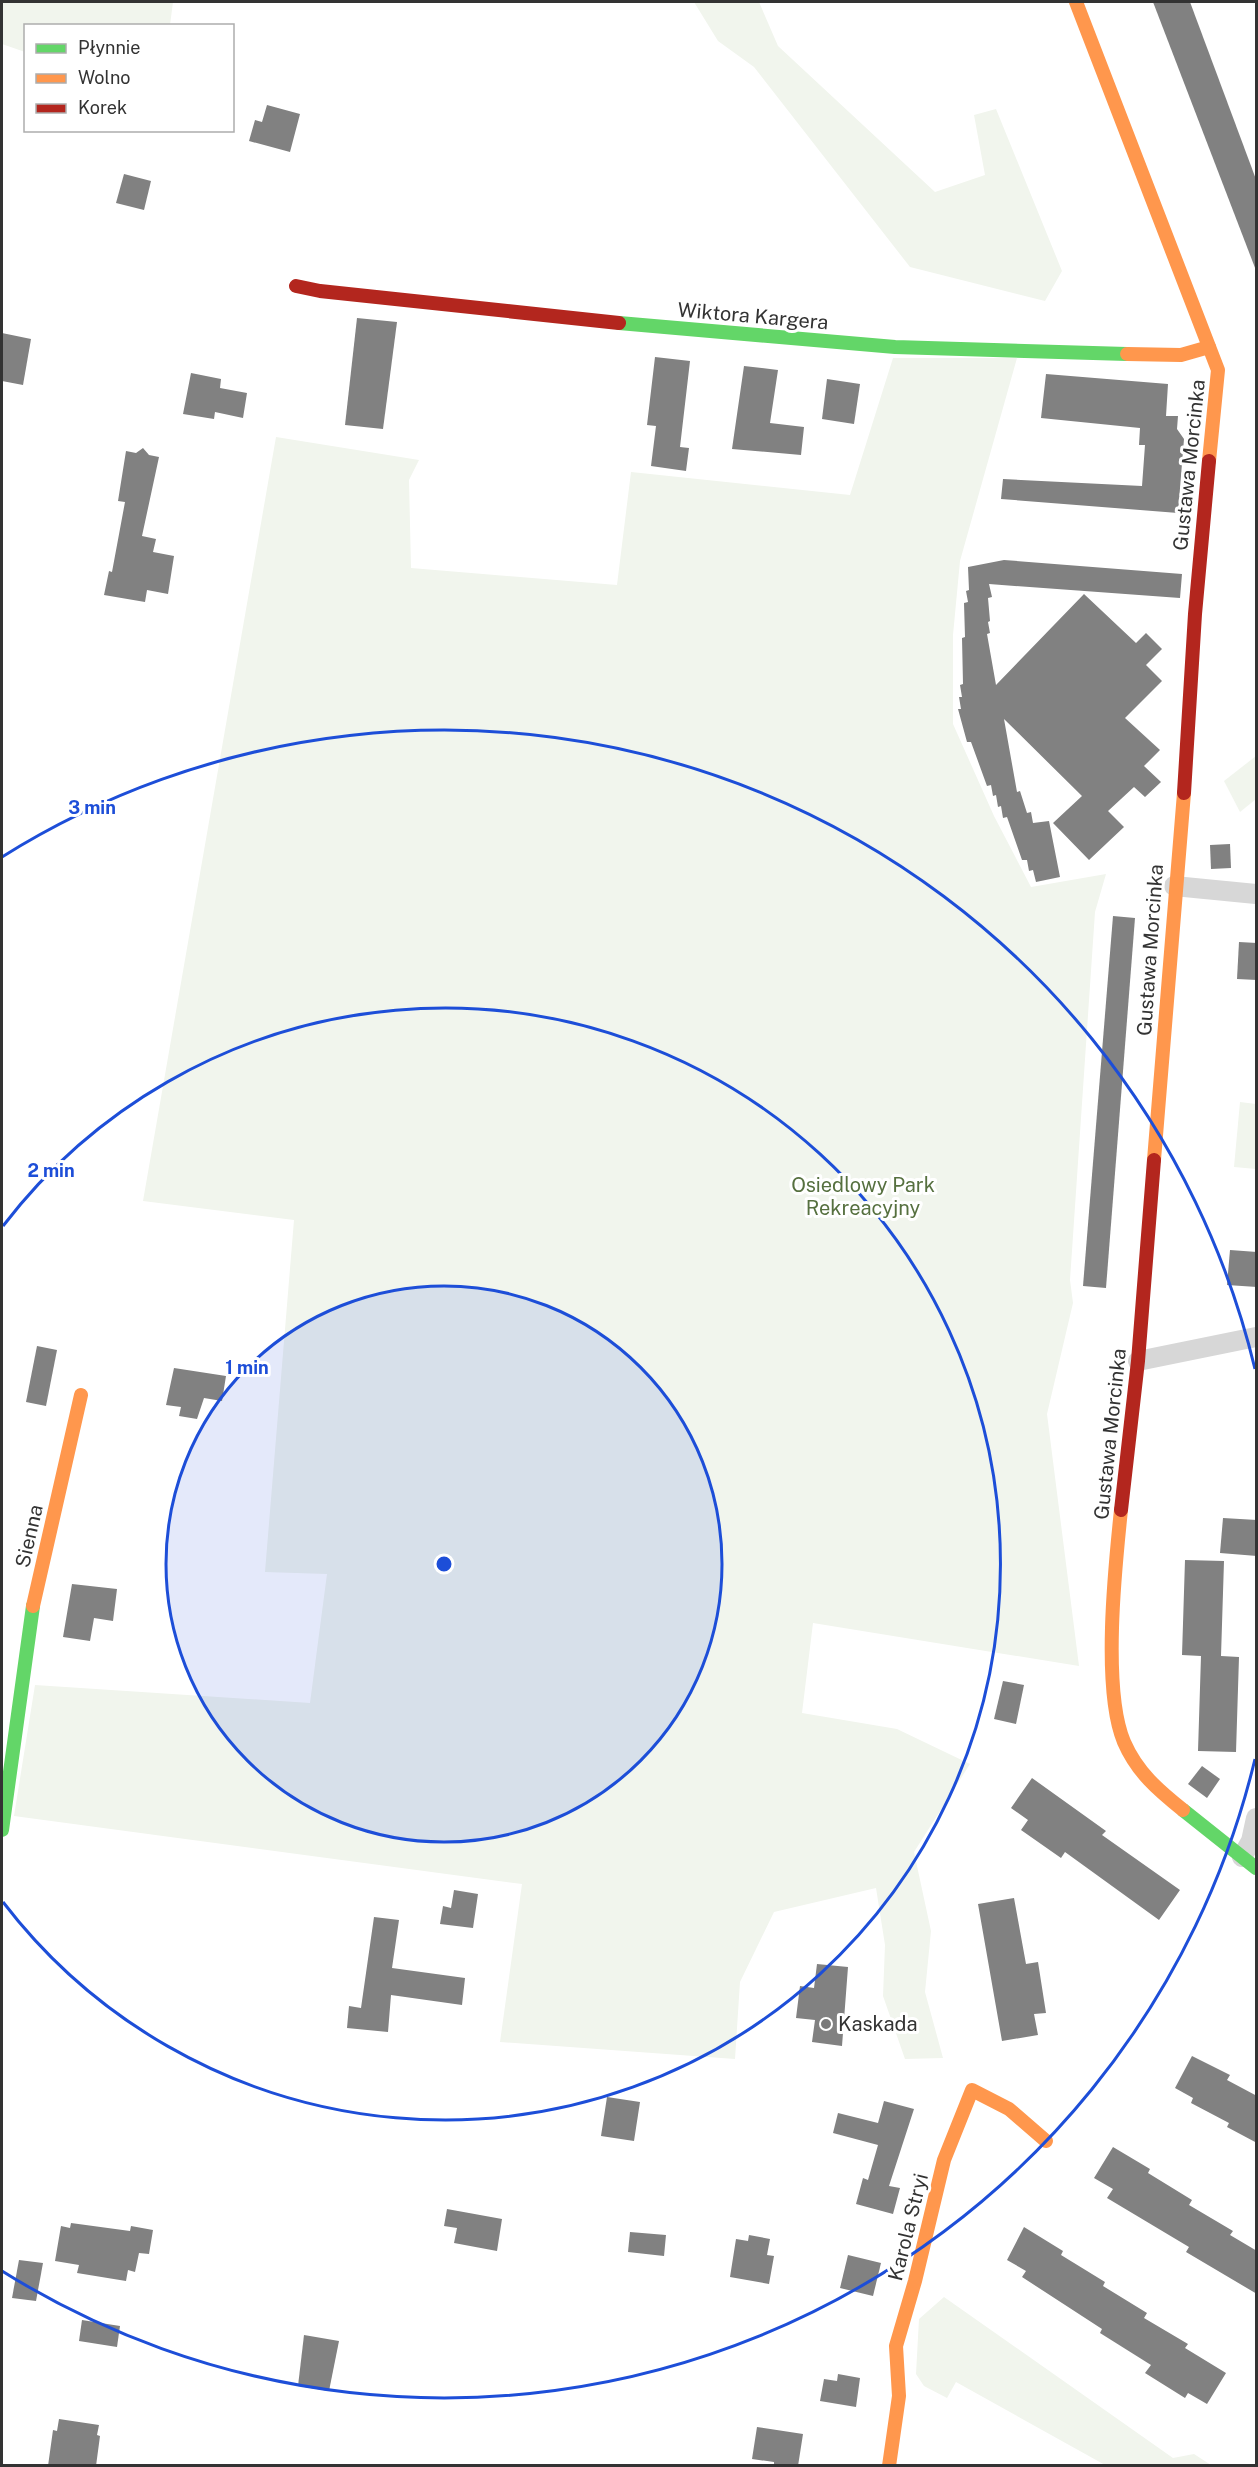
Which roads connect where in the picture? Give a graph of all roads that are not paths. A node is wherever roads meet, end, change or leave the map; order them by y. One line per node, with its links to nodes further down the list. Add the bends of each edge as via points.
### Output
1 (1076, 2): 3 (street, Gustawa Morcinka)
2 (296, 286): 3 (street, Wiktora Kargera, via 645,326 895,347 1181,355)
3 (1209, 347): 4 (street, Gustawa Morcinka, via 1218,370)
4 (1174, 886): 5 (street); 7 (street, Gustawa Morcinka)
5 (1257, 894)
6 (1257, 1337): 7 (street)
7 (1138, 1361): 11 (street, Gustawa Morcinka, via 1115,1564 1113,1691 1124,1741 1149,1783)
8 (81, 1395): 10 (street, Sienna, via 31,1614)
9 (1257, 1818): 11 (street)
10 (2, 1830)
11 (1249, 1862)
12 (1046, 2140): 13 (street, Karola Stryi, via 1009,2109 972,2090 944,2160 896,2346 899,2396)
13 (889, 2466)

